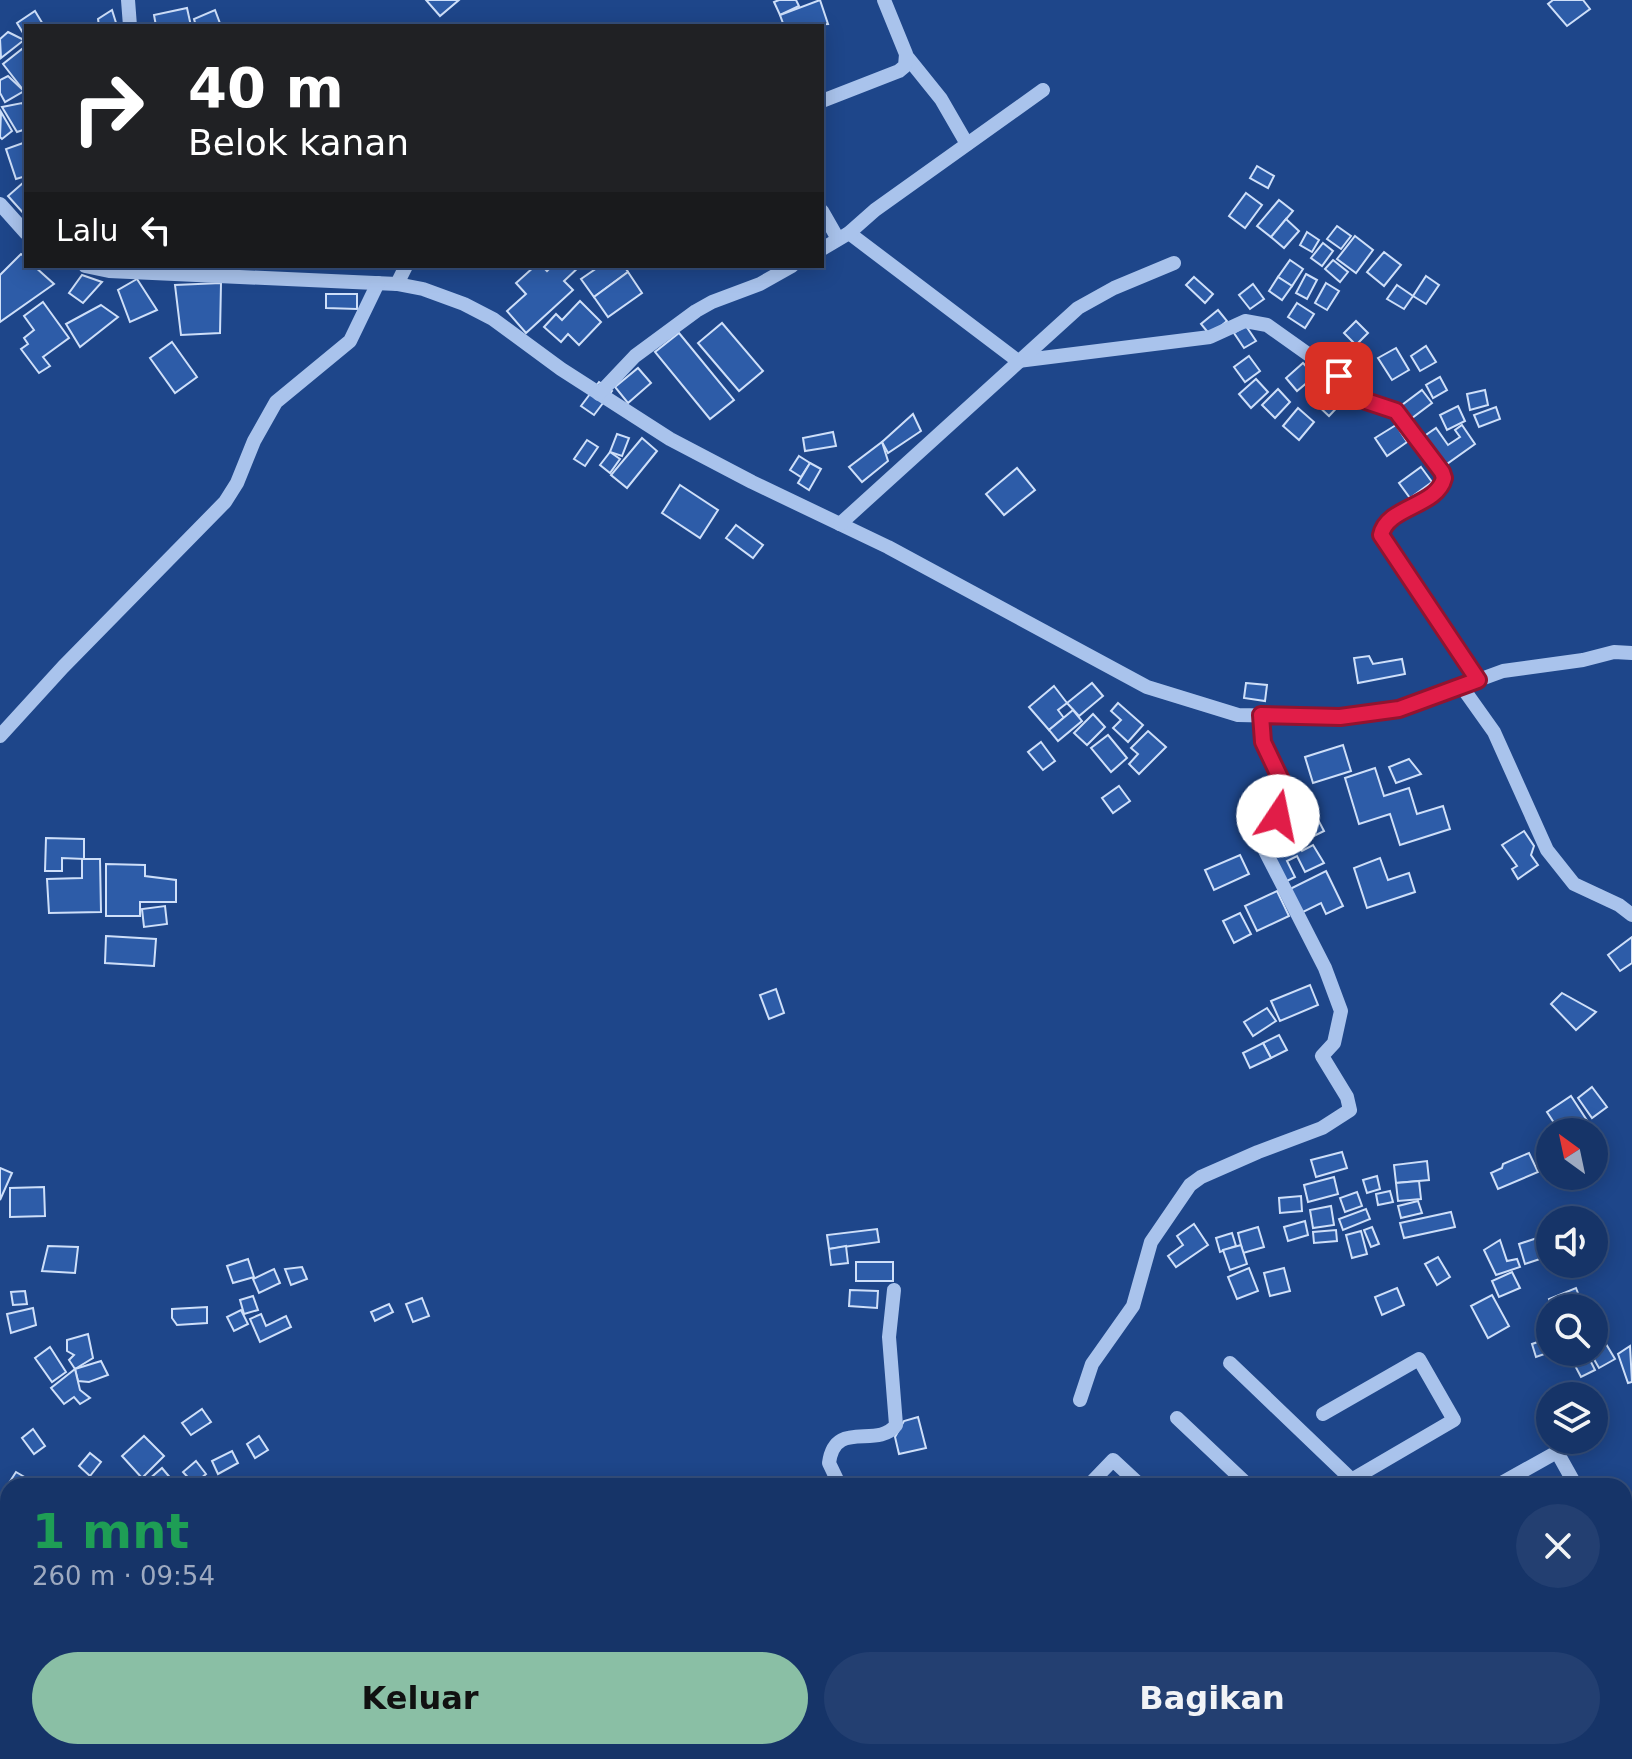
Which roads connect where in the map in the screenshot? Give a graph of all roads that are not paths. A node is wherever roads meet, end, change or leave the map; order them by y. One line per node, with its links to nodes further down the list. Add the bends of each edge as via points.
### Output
1 (128, 0): 3 (street)
2 (884, 0): 4 (street)
3 (130, 24)
4 (908, 58): 6 (street, via 899,71); 7 (street, via 941,99)
5 (1043, 90): 7 (street)
6 (824, 100)
7 (967, 144): 11 (street)
8 (0, 204): 10 (street)
9 (824, 213): 11 (street)
10 (24, 231)
11 (844, 236): 12 (street); 19 (street)
12 (824, 248)
13 (1174, 263): 19 (street, via 1078,308)
14 (95, 268): 17 (street)
15 (405, 268): 18 (street)
16 (788, 268): 20 (street, via 701,307 635,356)
17 (378, 283): 18 (street); 26 (street, via 350,341 276,402 225,502)
18 (397, 284): 20 (street, via 423,289 493,319)
19 (1018, 361): 21 (street); 23 (street, via 1210,337 1253,321 1267,325 1366,401 1393,408 1444,478 1437,490 1387,523 1383,541)
20 (599, 394): 21 (street, via 684,446)
21 (840, 524): 25 (street, via 1147,687 1238,715)
22 (1632, 653): 23 (street, via 1503,671)
23 (1478, 680): 24 (street)
24 (1462, 687): 25 (street, via 1399,709 1340,717); 27 (street, via 1494,732 1547,850 1574,884)
25 (1261, 715): 30 (street, via 1263,742 1292,803 1291,810 1259,828 1257,835 1325,968 1341,1011 1334,1043 1322,1056 1350,1110 1322,1128 1190,1185 1151,1242 1133,1306 1092,1364)
26 (0, 736)
27 (1632, 915)
28 (894, 1290): 33 (street, via 889,1337 896,1425 888,1433 842,1439 832,1450 830,1468)
29 (1230, 1363): 37 (street)
30 (1080, 1400)
31 (1323, 1414): 38 (street, via 1419,1359 1454,1420)
32 (1177, 1418): 36 (street)
33 (836, 1478)
34 (1096, 1478): 35 (street, via 1113,1460)
35 (1132, 1478)
36 (1241, 1478)
37 (1341, 1478)
38 (1355, 1478)
39 (1510, 1478): 40 (street, via 1557,1452)
40 (1572, 1478)

